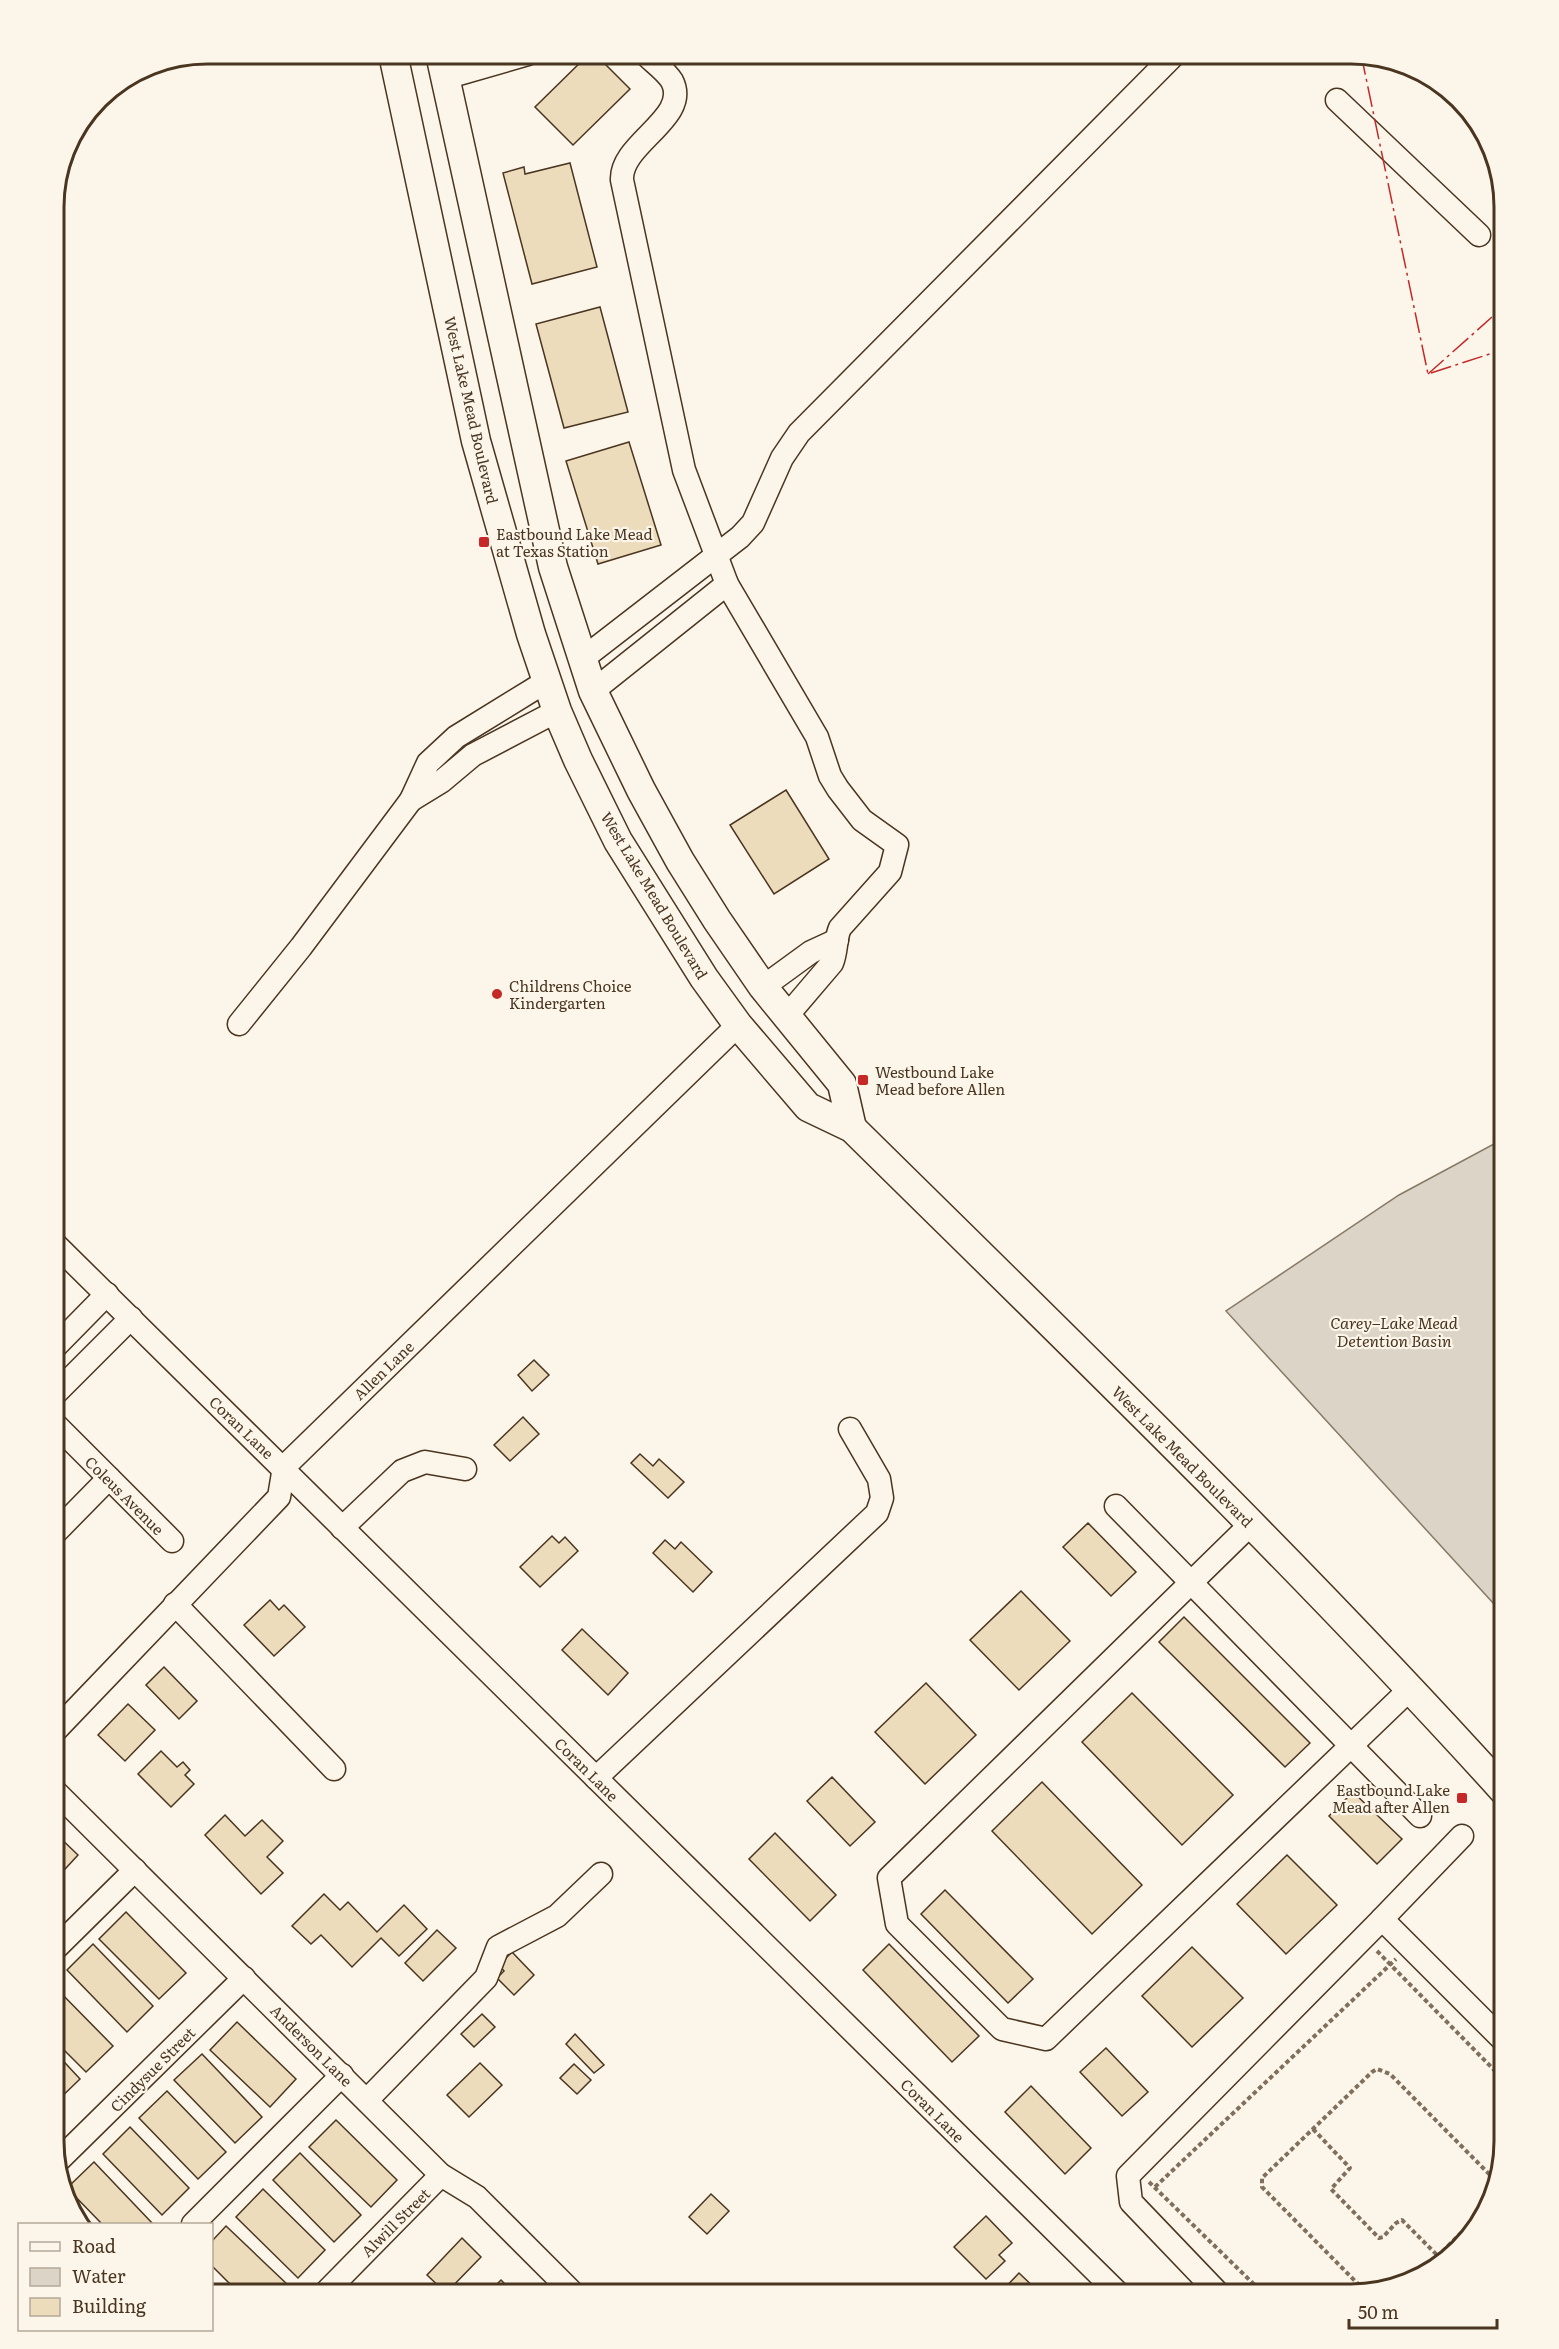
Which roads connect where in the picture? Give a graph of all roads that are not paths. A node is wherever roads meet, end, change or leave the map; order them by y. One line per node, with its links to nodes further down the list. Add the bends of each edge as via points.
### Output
1 (395, 65): 5 (main road, West Lake Mead Boulevard)
2 (656, 65): 8 (street, via 671,79 675,92 673,107 627,160 622,180 684,470)
3 (1164, 65): 8 (street, via 799,433 782,458 753,523)
4 (442, 66): 5 (main road); 10 (main road, via 553,567)
5 (401, 90): 11 (main road, West Lake Mead Boulevard, via 476,441)
6 (1337, 100): 7 (street)
7 (1479, 235)
8 (718, 556): 9 (street); 10 (street)
9 (728, 584): 12 (street); 15 (street, via 817,737 830,776 841,794 862,820 897,846 890,872 840,928)
10 (582, 660): 11 (main road); 12 (main road)
11 (547, 681): 13 (main road, West Lake Mead Boulevard); 14 (street, via 456,737 428,763)
12 (593, 691): 13 (main road); 16 (main road, via 680,861)
13 (558, 711): 14 (street, via 473,755); 19 (main road, West Lake Mead Boulevard, via 618,841 704,978)
14 (411, 800): 18 (street)
15 (837, 940): 16 (street, via 811,952); 17 (street, via 832,963)
16 (764, 987): 17 (main road)
17 (786, 1017): 20 (main road, via 842,1084)
18 (239, 1024)
19 (738, 1024): 20 (main road, West Lake Mead Boulevard, via 808,1107); 28 (street, Allen Lane)
20 (852, 1128): 33 (main road, West Lake Mead Boulevard)
21 (64, 1253): 22 (street, Coran Lane)
22 (107, 1294): 23 (street, Coran Lane); 24 (street)
23 (131, 1318): 25 (street); 28 (street, Coran Lane)
24 (64, 1337)
25 (64, 1385)
26 (850, 1429): 42 (street, via 879,1479 882,1498 877,1513)
27 (64, 1433): 30 (street, Coleus Avenue)
28 (284, 1467): 34 (street, Coran Lane); 37 (street, via 279,1497)
29 (465, 1469): 34 (street, via 425,1462 402,1471)
30 (109, 1478): 32 (street); 35 (street, Coleus Avenue)
31 (1116, 1506): 36 (street)
32 (64, 1523)
33 (1252, 1523): 36 (street); 38 (main road, West Lake Mead Boulevard)
34 (342, 1528): 42 (street, Coran Lane)
35 (171, 1541)
36 (1190, 1583): 40 (street); 40 (street, via 889,1878 897,1924 1002,2029 1046,2039)
37 (175, 1604): 39 (street); 41 (street)
38 (1411, 1688): 40 (street); 43 (main road, West Lake Mead Boulevard)
39 (64, 1721)
40 (1351, 1746): 45 (street)
41 (334, 1769)
42 (596, 1778): 60 (street, Coran Lane)
43 (1494, 1780)
44 (64, 1800): 47 (street, Anderson Lane)
45 (1420, 1816)
46 (1462, 1836): 49 (street)
47 (135, 1870): 50 (street); 51 (street, Anderson Lane)
48 (602, 1874): 54 (street, via 557,1916 498,1947 486,1978)
49 (1382, 1919): 52 (street); 61 (street, via 1128,2176 1131,2202)
50 (64, 1940)
51 (244, 1978): 53 (street, Anderson Lane); 55 (street, Cindysue Street)
52 (1494, 2031)
53 (342, 2075): 54 (street, Anderson Lane); 57 (street)
54 (367, 2100): 56 (street, Anderson Lane)
55 (65, 2154)
56 (441, 2175): 58 (street, Alwill Street); 59 (street, Anderson Lane, via 477,2198)
57 (194, 2223)
58 (334, 2284)
59 (564, 2284)
60 (1109, 2284)
61 (1209, 2284)

